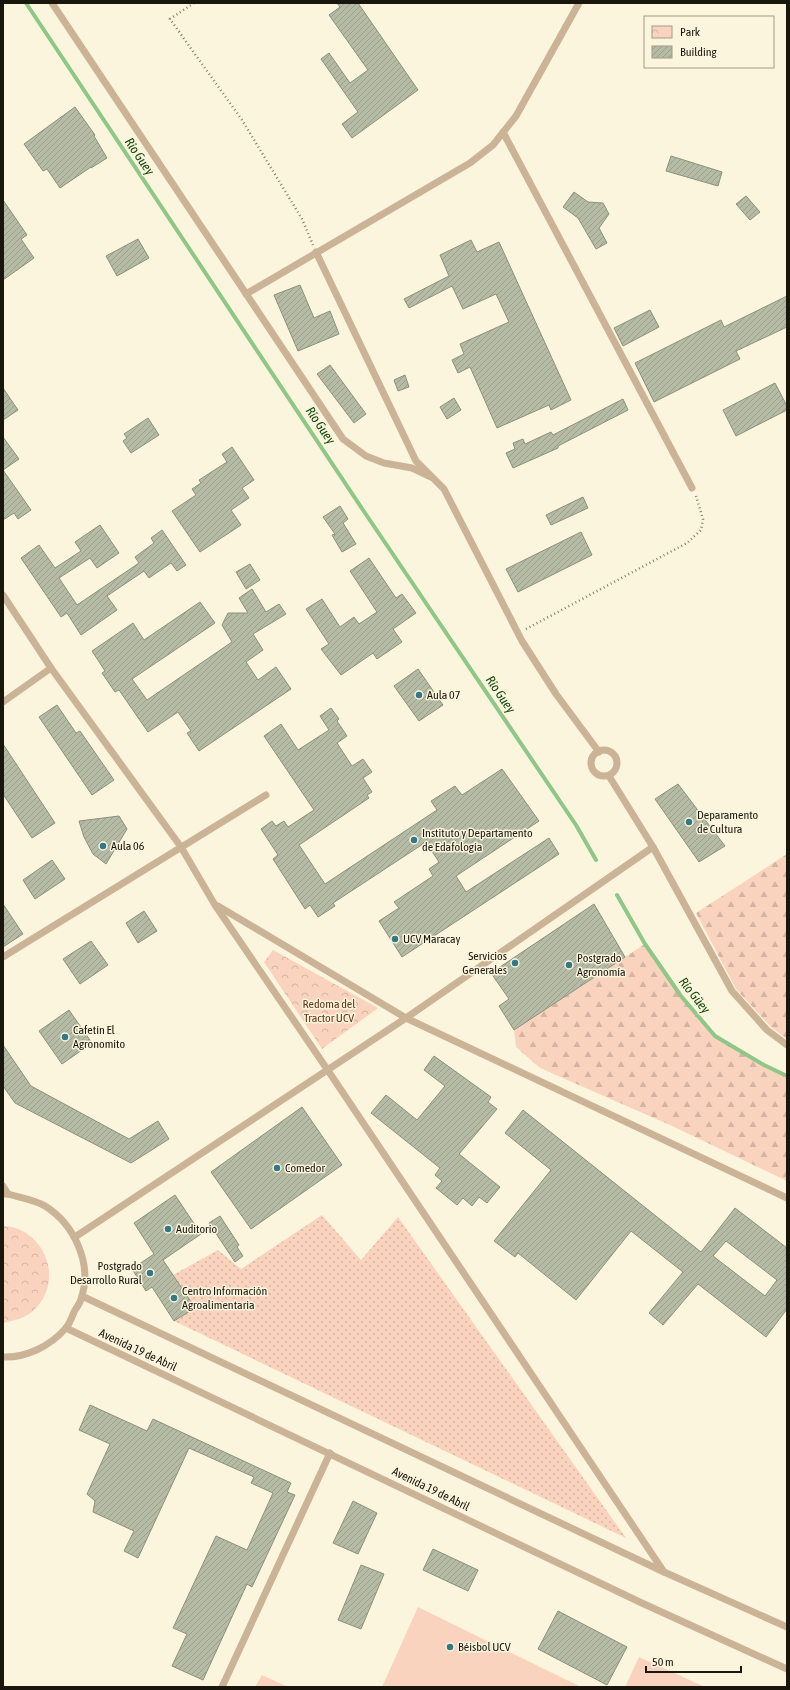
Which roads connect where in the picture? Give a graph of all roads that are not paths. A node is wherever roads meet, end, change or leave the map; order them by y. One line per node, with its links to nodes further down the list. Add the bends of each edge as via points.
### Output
1 (52, 3): 5 (lane)
2 (579, 3): 3 (lane, via 516,116)
3 (503, 132): 4 (lane, via 493,145 470,163); 7 (lane)
4 (316, 252): 5 (lane); 6 (lane, via 416,461)
5 (246, 294): 6 (lane, via 343,439 366,456 384,463 412,468)
6 (431, 477): 11 (lane, via 444,489 518,633 556,694)
7 (692, 488)
8 (3, 595): 9 (lane)
9 (51, 668): 10 (lane); 14 (lane)
10 (3, 702)
11 (599, 752): 12 (lane, via 592,759 593,769 600,776); 12 (lane, via 609,751 616,758 616,768)
12 (609, 776): 15 (lane)
13 (266, 795): 14 (lane)
14 (181, 847): 16 (lane); 17 (lane)
15 (653, 847): 18 (lane); 19 (lane, via 732,991 767,1030)
16 (215, 904): 18 (lane); 20 (lane)
17 (3, 957)
18 (406, 1018): 20 (lane); 23 (lane)
19 (787, 1045)
20 (328, 1069): 24 (lane); 29 (lane)
21 (3, 1186): 22 (lane)
22 (5, 1194): 24 (lane, via 45,1205 67,1225)
23 (787, 1198)
24 (75, 1237): 25 (lane, via 85,1277)
25 (82, 1296): 26 (lane); 29 (lane, Avenida 19 de Abril)
26 (66, 1328): 27 (lane, via 52,1341 32,1352); 28 (lane, Avenida 19 de Abril)
27 (3, 1356)
28 (330, 1453): 31 (lane, Avenida 19 de Abril, via 644,1604); 32 (lane)
29 (664, 1572): 30 (lane, Avenida 19 de Abril)
30 (787, 1627)
31 (787, 1669)
32 (222, 1687)

